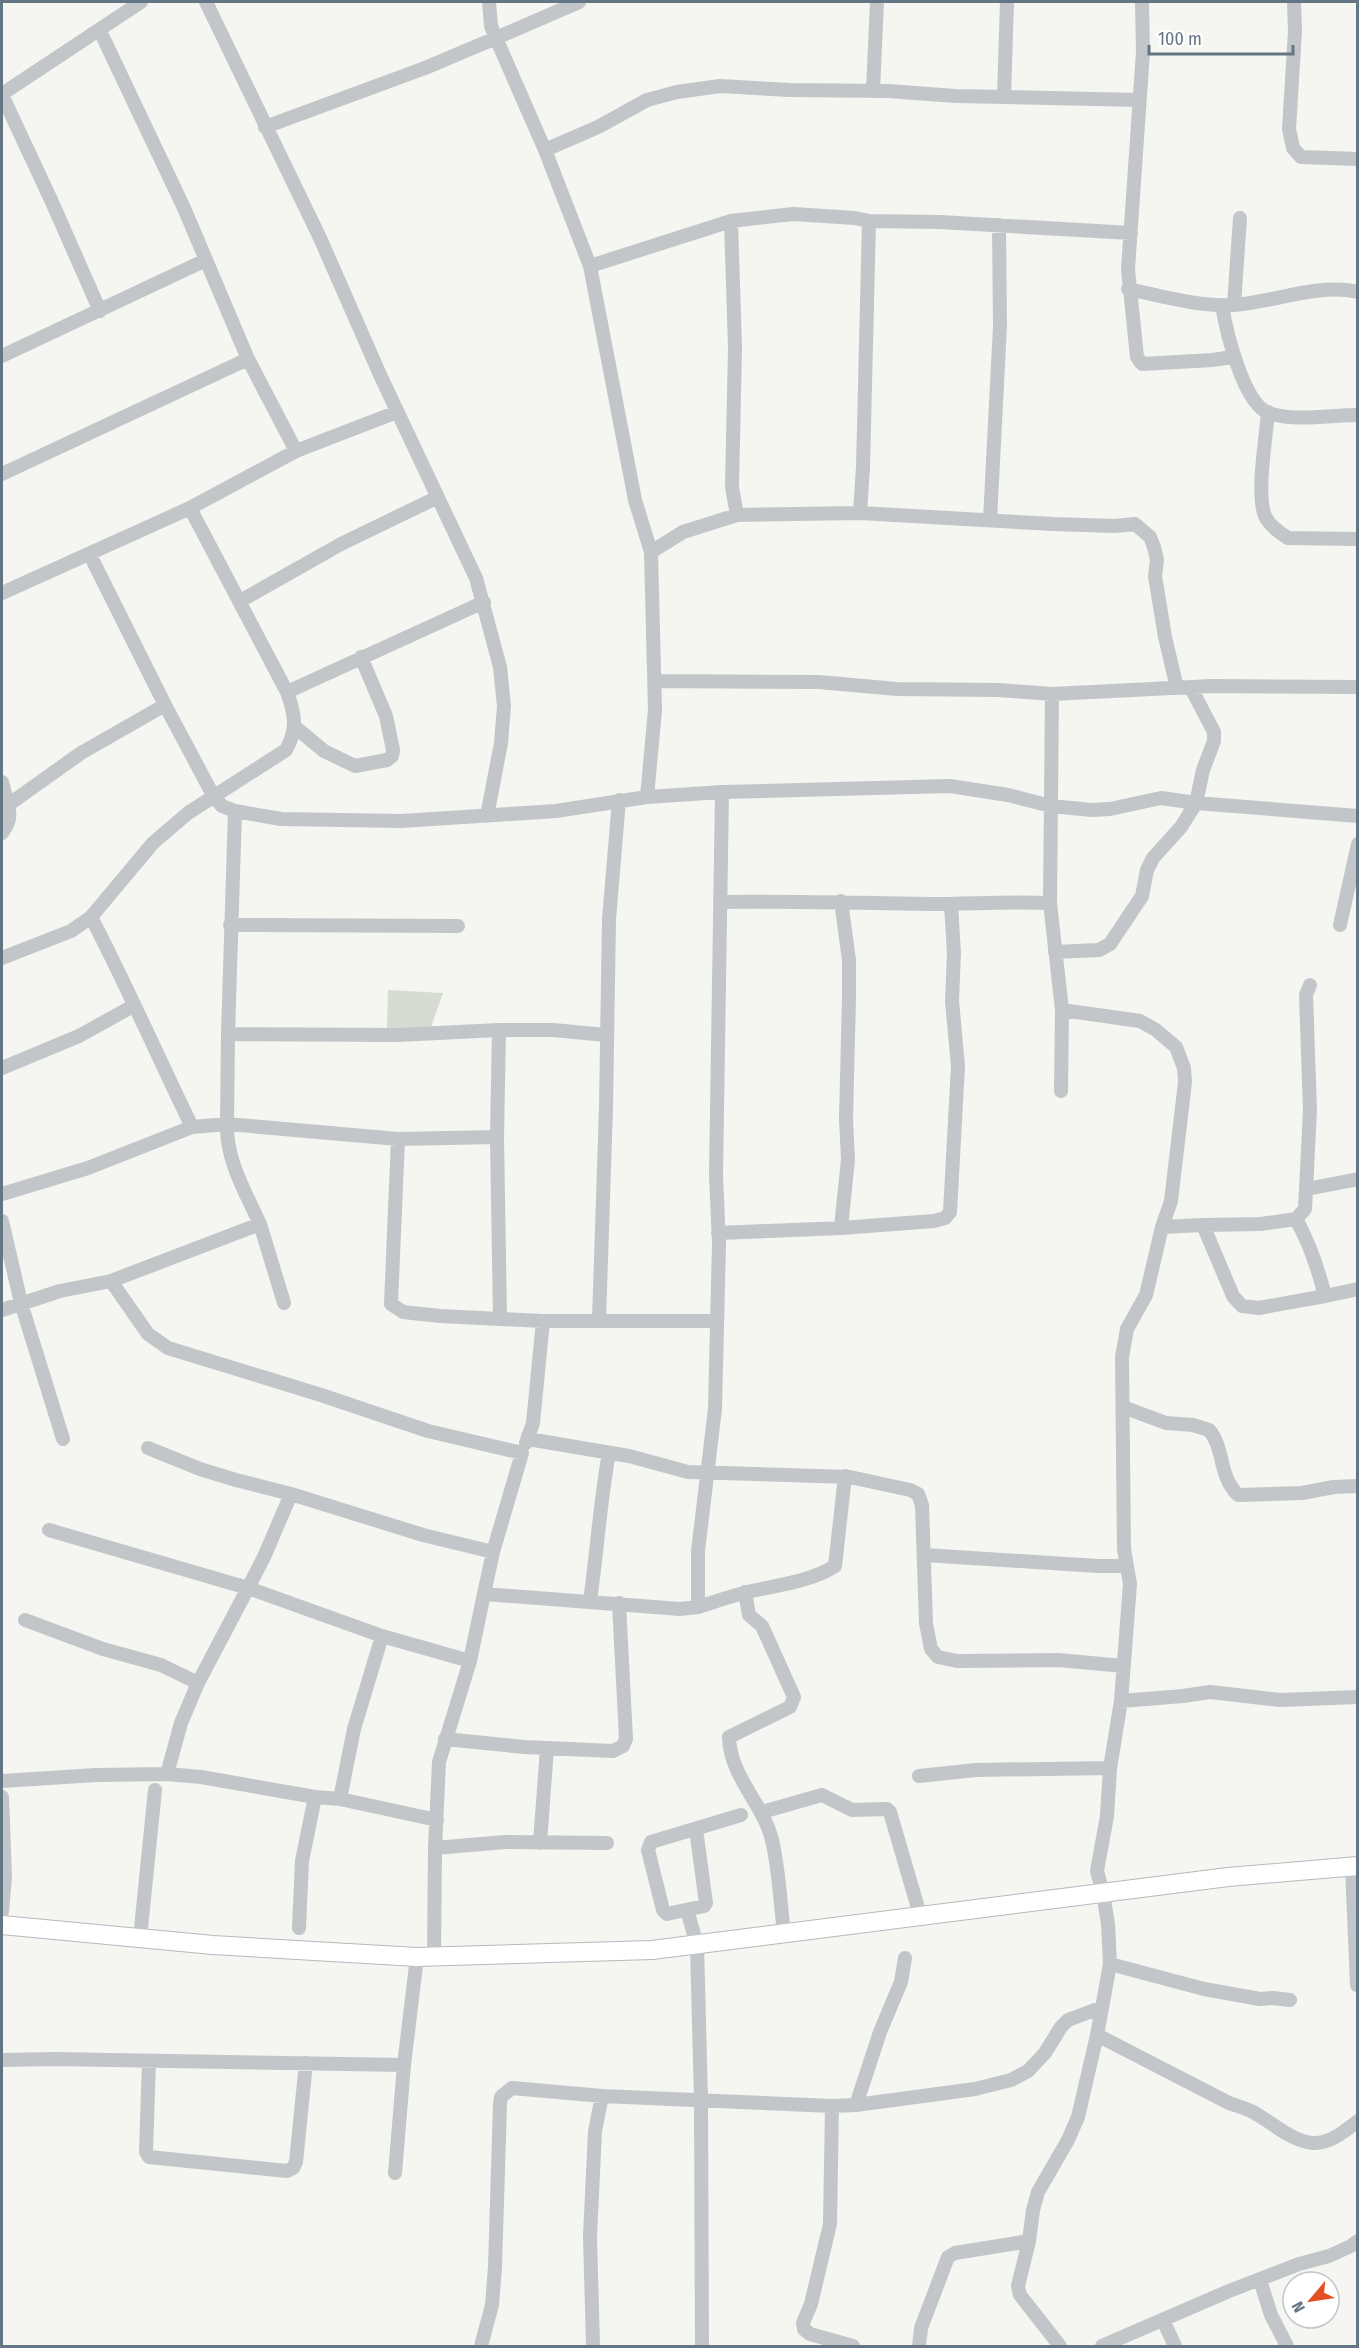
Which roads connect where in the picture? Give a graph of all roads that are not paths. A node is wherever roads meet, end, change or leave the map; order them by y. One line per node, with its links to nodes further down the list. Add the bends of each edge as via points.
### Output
1 (141, 2): 9 (street)
2 (206, 2): 15 (street)
3 (489, 2): 10 (street)
4 (579, 2): 10 (street)
5 (877, 2): 11 (street)
6 (1007, 2): 13 (street)
7 (1142, 2): 14 (street)
8 (1294, 2): 17 (street, via 1289,129 1293,148 1301,157)
9 (100, 31): 12 (street); 23 (street)
10 (496, 38): 15 (street); 16 (street)
11 (873, 91): 13 (street); 16 (street, via 720,86 677,92 647,100)
12 (2, 95): 28 (street)
13 (1004, 97): 14 (street)
14 (1139, 100): 22 (street)
15 (265, 127): 32 (street, via 320,238)
16 (545, 150): 24 (street)
17 (1358, 159)
18 (1240, 218): 27 (street)
19 (730, 221): 20 (street, via 793,214); 24 (street); 40 (street, via 735,347 732,487)
20 (869, 221): 21 (street); 39 (street)
21 (999, 225): 22 (street); 41 (street, via 1000,326)
22 (1131, 233): 25 (street)
23 (206, 260): 28 (street); 31 (street)
24 (590, 266): 43 (street, via 635,500)
25 (1128, 289): 27 (street, via 1189,302); 30 (street, via 1137,357 1142,364)
26 (1358, 292): 27 (street, via 1346,289 1298,293)
27 (1228, 305): 30 (street)
28 (100, 311): 29 (street)
29 (2, 356)
30 (1233, 357): 33 (street, via 1257,402)
31 (248, 359): 35 (street); 36 (street)
32 (397, 412): 35 (street); 37 (street)
33 (1268, 412): 34 (street, via 1296,416); 42 (street, via 1261,500 1265,518 1288,538)
34 (1358, 415)
35 (296, 451): 38 (street)
36 (2, 474)
37 (436, 498): 46 (street, via 341,544); 47 (street, via 469,562)
38 (190, 508): 44 (street); 46 (street)
39 (860, 513): 40 (street); 41 (street)
40 (737, 515): 43 (street, via 683,532)
41 (990, 520): 51 (street, via 1082,526 1135,524 1145,530 1157,560 1155,576 1165,637)
42 (1358, 539)
43 (651, 552): 49 (street)
44 (90, 555): 45 (street); 54 (street)
45 (2, 593)
46 (240, 601): 52 (street)
47 (484, 602): 48 (street); 65 (street, via 501,667 504,706)
48 (361, 657): 52 (street); 55 (street, via 386,716 392,756 355,766 324,751)
49 (655, 681): 53 (street, via 819,682); 59 (street)
50 (1358, 687): 51 (street)
51 (1184, 688): 53 (street); 61 (street, via 1214,732)
52 (287, 692): 55 (street)
53 (1052, 694): 63 (street)
54 (165, 705): 58 (street); 62 (street, via 81,753)
55 (295, 727): 58 (street, via 286,750)
56 (2, 782): 62 (street)
57 (722, 792): 59 (street); 63 (street, via 950,786); 70 (street)
58 (214, 797): 64 (street, via 222,806); 73 (street, via 153,843)
59 (647, 797): 60 (street)
60 (619, 800): 65 (street, via 556,811); 84 (street, via 609,919)
61 (1196, 803): 63 (street, via 1161,798 1110,809); 66 (street); 77 (street, via 1154,858 1147,870 1142,897 1110,944 1099,950)
62 (8, 805): 67 (street, via 10,815)
63 (1051, 806): 71 (street)
64 (235, 811): 65 (street, via 281,819 402,821); 74 (street)
65 (487, 816)
66 (1358, 816)
67 (2, 833)
68 (1358, 844): 75 (street)
69 (841, 901): 70 (street); 72 (street); 99 (street, via 849,960 849,998 848,1159)
70 (720, 902): 100 (street)
71 (1050, 903): 72 (street); 77 (street)
72 (951, 904): 99 (street, via 952,1001 958,1066 950,1212 934,1221)
73 (90, 917): 78 (street, via 71,931); 80 (street)
74 (230, 925): 76 (street); 83 (street)
75 (1340, 925)
76 (458, 926)
77 (1055, 952): 81 (street)
78 (2, 958)
79 (1310, 985): 92 (street, via 1306,994 1310,1072)
80 (133, 1006): 85 (street, via 80,1036); 88 (street)
81 (1062, 1010): 86 (street); 98 (street, via 1140,1021 1176,1047 1182,1058 1185,1082 1175,1173)
82 (499, 1030): 83 (street, via 398,1035); 84 (street); 89 (street)
83 (228, 1034): 87 (street)
84 (606, 1035): 108 (street)
85 (2, 1068)
86 (1061, 1091)
87 (227, 1124): 88 (street); 90 (street); 96 (street, via 230,1157)
88 (192, 1127): 93 (street, via 88,1168)
89 (497, 1137): 90 (street); 107 (street)
90 (398, 1139): 107 (street, via 391,1304 403,1312)
91 (1358, 1179): 92 (street)
92 (1307, 1189): 94 (street, via 1305,1209)
93 (2, 1194)
94 (1296, 1219): 97 (street); 103 (street, via 1309,1242)
95 (2, 1221): 104 (street)
96 (260, 1224): 101 (street); 105 (street)
97 (1203, 1225): 98 (street); 103 (street, via 1233,1296 1242,1306 1259,1308)
98 (1162, 1227): 111 (street, via 1146,1295 1127,1329 1122,1357)
99 (841, 1228): 100 (street)
100 (718, 1233): 110 (street)
101 (111, 1281): 104 (street); 115 (street, via 148,1334 168,1348 428,1431)
102 (1358, 1289): 103 (street)
103 (1325, 1296)
104 (21, 1303): 106 (street); 113 (street)
105 (284, 1303)
106 (2, 1310)
107 (500, 1319): 109 (street)
108 (599, 1320): 109 (street); 110 (street)
109 (543, 1321): 112 (street)
110 (716, 1321): 117 (street, via 716,1409)
111 (1123, 1407): 119 (street, via 1166,1423 1209,1430 1217,1442 1222,1470 1238,1495); 124 (street)
112 (528, 1436): 115 (street); 116 (street)
113 (63, 1439)
114 (148, 1448): 120 (street, via 200,1469)
115 (522, 1453): 122 (street)
116 (609, 1454): 117 (street, via 688,1472); 128 (street)
117 (708, 1472): 118 (street); 130 (street, via 698,1551)
118 (845, 1476): 123 (street, via 918,1494); 126 (street, via 835,1566 827,1572)
119 (1358, 1486)
120 (291, 1494): 122 (street); 125 (street)
121 (49, 1530): 125 (street)
122 (493, 1552): 127 (street)
123 (925, 1555): 124 (street); 134 (street, via 926,1623 931,1649 938,1657 957,1661 1058,1660)
124 (1127, 1566): 134 (street, via 1131,1584)
125 (248, 1588): 132 (street); 135 (street)
126 (746, 1592): 130 (street); 148 (street, via 749,1615 762,1626 794,1696 790,1707 729,1737 740,1779)
127 (484, 1594): 128 (street); 133 (street)
128 (590, 1601): 129 (street)
129 (619, 1603): 130 (street); 139 (street, via 626,1739 623,1746 613,1751)
130 (698, 1607)
131 (25, 1620): 135 (street, via 103,1649 161,1665)
132 (382, 1636): 133 (street); 147 (street, via 354,1729)
133 (470, 1661): 138 (street)
134 (1124, 1666): 137 (street)
135 (198, 1683): 141 (street, via 181,1723)
136 (1358, 1697): 137 (street, via 1280,1700 1210,1692)
137 (1121, 1701): 140 (street)
138 (445, 1739): 139 (street); 150 (street, via 439,1762)
139 (547, 1748): 152 (street)
140 (1110, 1768): 142 (street, via 976,1770); 156 (street, via 1107,1816 1097,1871)
141 (167, 1774): 143 (street); 146 (street)
142 (919, 1776)
143 (2, 1781)
144 (155, 1790): 163 (street)
145 (2, 1797): 158 (street)
146 (315, 1797): 147 (street); 161 (street, via 302,1861)
147 (340, 1799): 150 (street)
148 (762, 1812): 159 (street, via 822,1795 852,1810 887,1809); 162 (street, via 772,1839)
149 (741, 1815): 151 (street)
150 (436, 1820): 154 (street)
151 (696, 1829): 157 (street, via 707,1899 704,1906); 157 (street, via 651,1842 648,1850 664,1913)
152 (540, 1842): 153 (street); 154 (street)
153 (607, 1842)
154 (435, 1848): 165 (street)
155 (1355, 1867): 156 (main road, via 1228,1876); 168 (street)
156 (1103, 1893): 159 (main road); 167 (street)
157 (687, 1910): 164 (street)
158 (2, 1912)
159 (921, 1915): 162 (main road)
160 (2, 1925): 163 (main road)
161 (299, 1928)
162 (784, 1932): 164 (main road)
163 (140, 1938): 165 (main road)
164 (697, 1945): 165 (main road, via 652,1950); 177 (street)
165 (425, 1957): 175 (street)
166 (905, 1958): 178 (street, via 901,1982)
167 (1110, 1964): 169 (street, via 1204,1989); 170 (street)
168 (1357, 1985)
169 (1290, 2000)
170 (1100, 2008): 171 (street); 178 (street, via 1068,2020 1028,2071 1011,2080 975,2090)
171 (1097, 2035): 180 (street, via 1252,2112 1293,2137 1312,2143 1338,2136); 182 (street, via 1077,2117 1038,2192)
172 (2, 2060): 173 (street)
173 (149, 2061): 174 (street); 174 (street, via 149,2157 287,2171 296,2162)
174 (306, 2063): 175 (street)
175 (404, 2065): 181 (street)
176 (602, 2096): 177 (street); 186 (street, via 512,2088 501,2097 492,2305); 187 (street, via 595,2131 590,2235)
177 (701, 2100): 179 (street); 188 (street)
178 (856, 2105): 179 (street)
179 (832, 2106): 189 (street, via 830,2224 803,2323 810,2334)
180 (1358, 2121)
181 (395, 2173)
182 (1029, 2241): 190 (street, via 948,2257 921,2328); 191 (street, via 1018,2286 1020,2295)
183 (1355, 2248): 184 (street)
184 (1260, 2280): 185 (street); 194 (street, via 1271,2315)
185 (1163, 2320): 192 (street); 193 (street)
186 (481, 2346)
187 (593, 2346)
188 (702, 2346)
189 (853, 2346)
190 (919, 2346)
191 (1060, 2346)
192 (1102, 2346)
193 (1175, 2346)
194 (1287, 2346)

